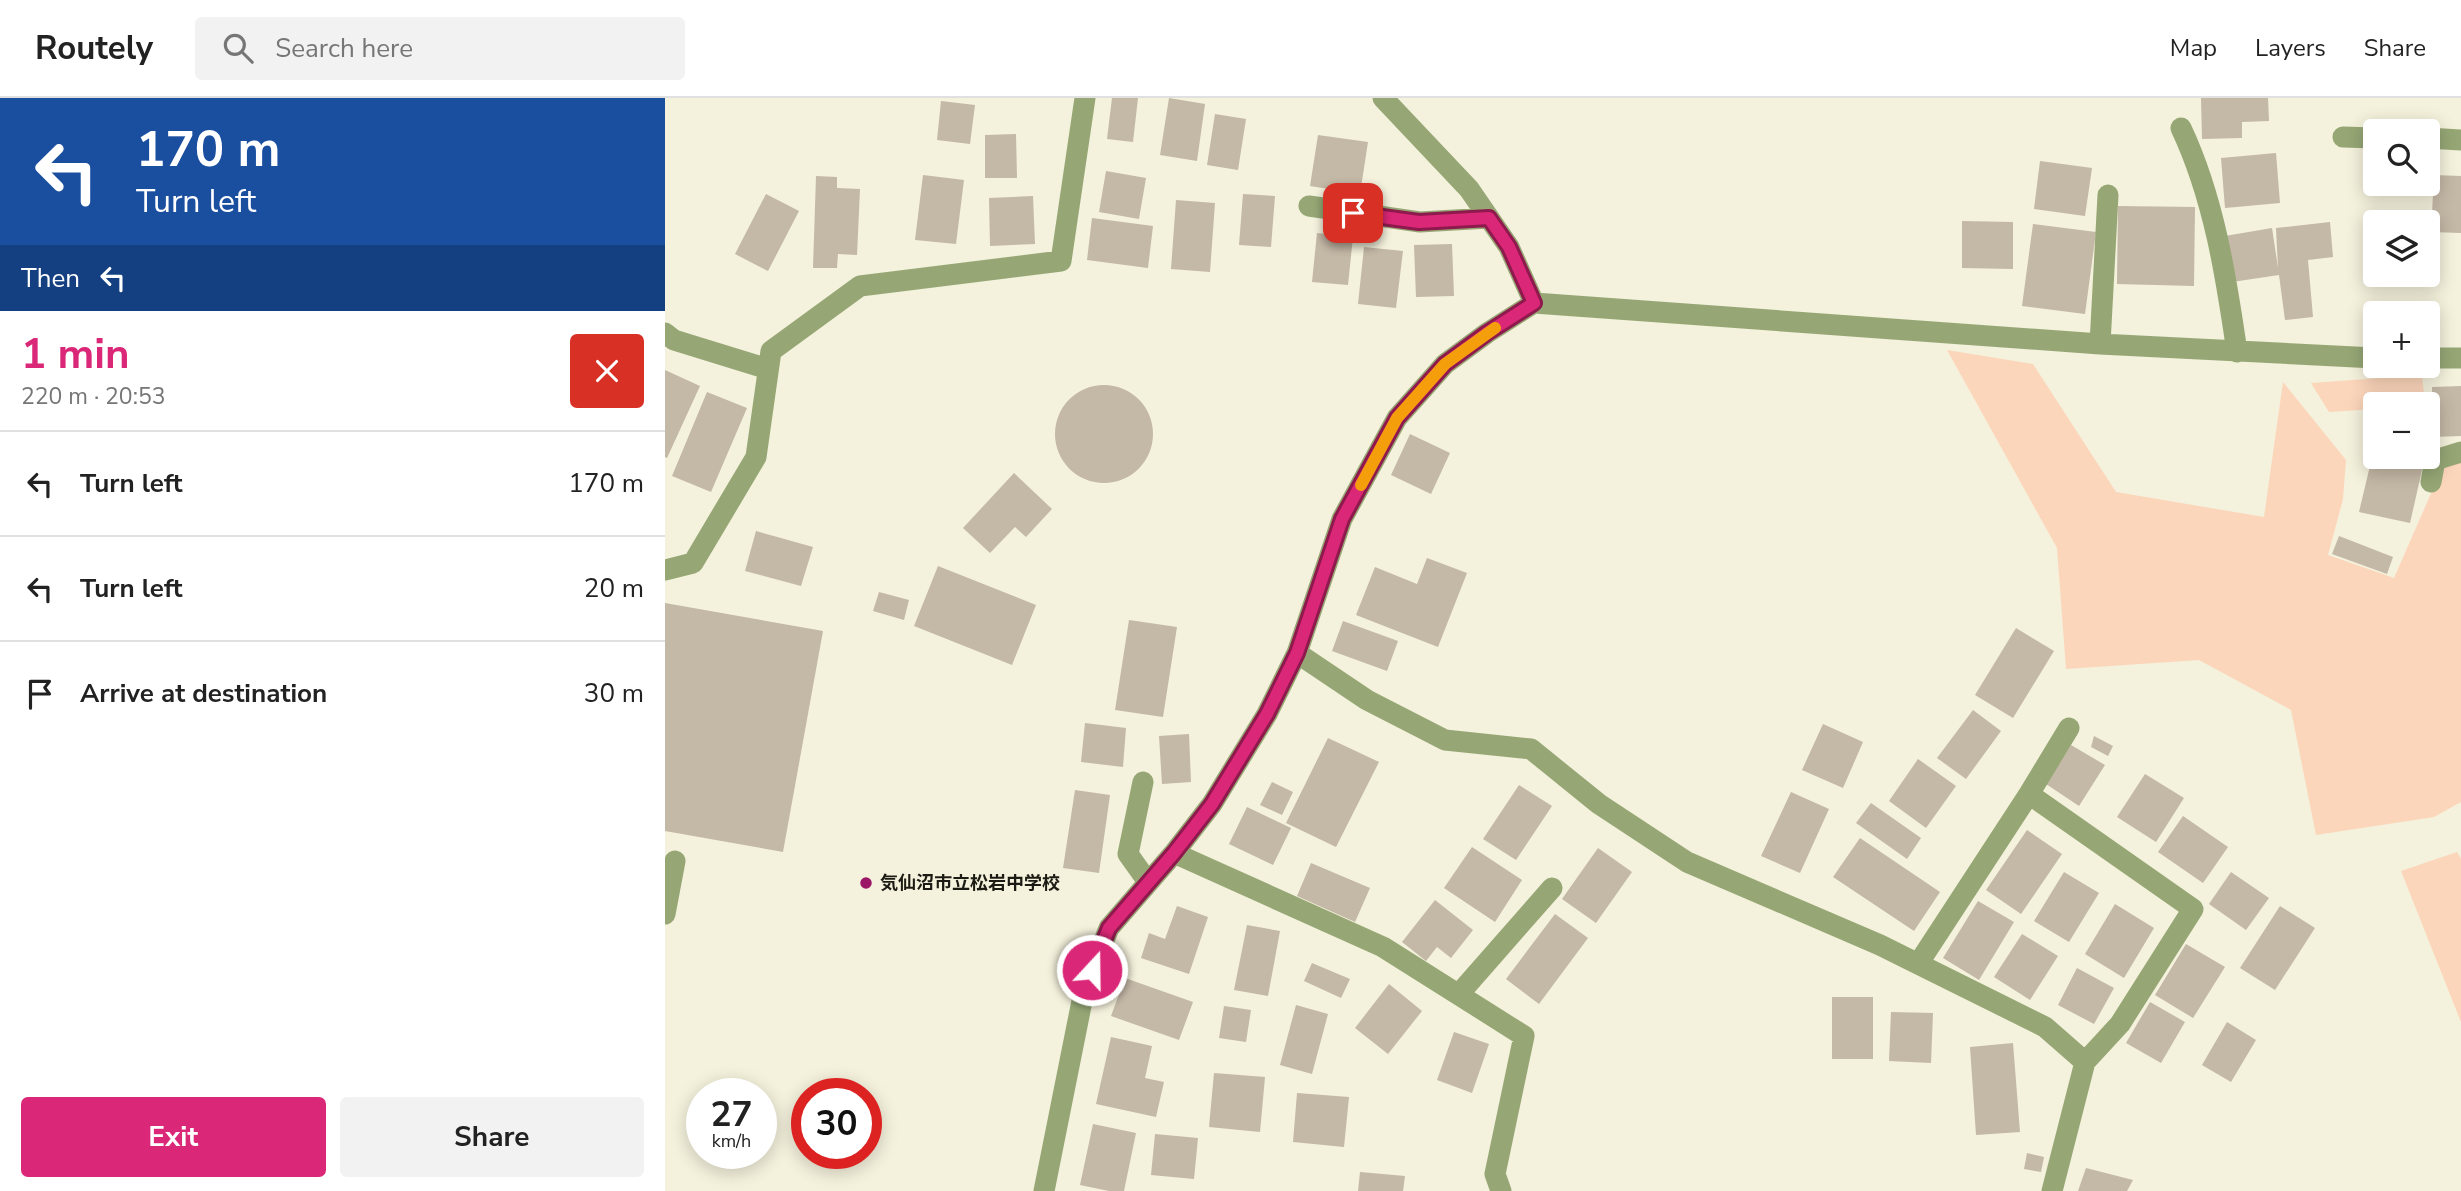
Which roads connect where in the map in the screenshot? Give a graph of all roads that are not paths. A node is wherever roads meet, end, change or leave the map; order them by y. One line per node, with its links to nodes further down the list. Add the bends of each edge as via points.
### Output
1 (1085, 98): 18 (street, via 1061,261 860,286 771,351)
2 (1383, 98): 10 (street, via 1469,189)
3 (2181, 128): 14 (street, via 2195,158 2214,225)
4 (2343, 137): 5 (street)
5 (2363, 138)
6 (2440, 139): 7 (street)
7 (2461, 141)
8 (2108, 195): 13 (street)
9 (1309, 206): 10 (street, via 1419,222)
10 (1489, 218): 11 (street, via 1509,247)
11 (1534, 303): 13 (street); 22 (street, via 1445,364 1397,418 1342,519)
12 (665, 333): 18 (street, via 674,340)
13 (2100, 344): 14 (street)
14 (2237, 352): 15 (street)
15 (2363, 357)
16 (2440, 358): 17 (street)
17 (2461, 358)
18 (768, 369): 21 (street, via 756,457 694,563)
19 (2461, 452): 20 (street, via 2435,460)
20 (2431, 482)
21 (665, 570)
22 (1297, 653): 26 (street, via 1219,793); 31 (street, via 1367,700 1445,740 1531,750 1599,804 1687,862)
23 (2069, 728): 25 (street)
24 (1143, 782): 28 (street, via 1128,854)
25 (2029, 794): 31 (street); 33 (street, via 2193,909 2120,1024)
26 (1174, 853): 28 (street); 32 (street, via 1383,947)
27 (675, 861): 30 (street)
28 (1148, 882): 34 (street, via 1109,928 1084,991)
29 (1552, 888): 32 (street)
30 (665, 914)
31 (1918, 964): 33 (street, via 2045,1027)
32 (1459, 995): 35 (street, via 1524,1036 1495,1174)
33 (2085, 1062): 36 (street)
34 (1044, 1191)
35 (1501, 1191)
36 (2052, 1191)

